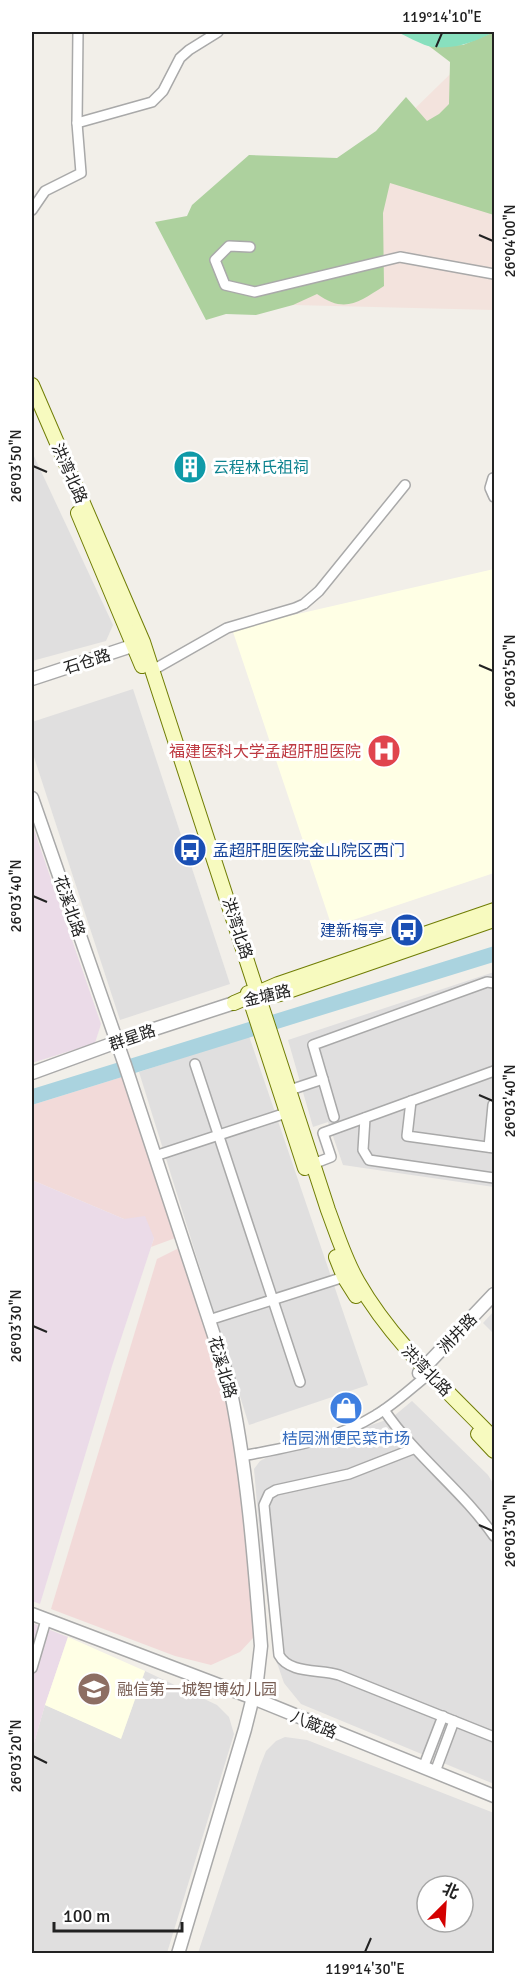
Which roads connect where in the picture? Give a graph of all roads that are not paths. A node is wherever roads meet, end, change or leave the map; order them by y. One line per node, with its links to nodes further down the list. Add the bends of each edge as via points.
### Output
1 (78, 32): 3 (street)
2 (218, 32): 3 (street, via 184,54 163,92 152,102)
3 (77, 123): 4 (street, via 81,173 45,191)
4 (32, 210)
5 (250, 247): 6 (street, via 229,246 215,260 225,285 255,292 400,257)
6 (495, 274)
7 (32, 385): 12 (main road, 洪湾北路)
8 (32, 406): 12 (main road, 洪湾北路)
9 (493, 478): 11 (street, via 490,488)
10 (405, 484): 13 (street, via 319,591 304,604 228,628)
11 (495, 497)
12 (139, 644): 13 (main road, 洪湾北路); 14 (street, 石仓路); 19 (main road, 洪湾北路)
13 (153, 670): 19 (main road, 洪湾北路)
14 (32, 679)
15 (32, 798): 22 (street, 花溪北路)
16 (495, 910): 19 (main road, 金塘路)
17 (495, 920): 19 (main road, 金塘路, via 280,994)
18 (495, 983): 26 (street, via 487,982 313,1045)
19 (254, 996): 20 (main road, 金塘路); 21 (main road, 洪湾北路)
20 (234, 1003): 22 (street, 群星路)
21 (265, 1027): 27 (main road, 洪湾北路); 30 (main road, 洪湾北路)
22 (117, 1042): 25 (street, 群星路); 35 (street, 花溪北路)
23 (195, 1064): 33 (street)
24 (495, 1071): 28 (street)
25 (32, 1073)
26 (323, 1079): 27 (street); 31 (street)
27 (290, 1090): 36 (main road, 洪湾北路)
28 (411, 1101): 32 (street); 34 (street, via 407,1136)
29 (495, 1105): 34 (street)
30 (286, 1113): 33 (street); 38 (main road, 洪湾北路)
31 (334, 1117)
32 (365, 1118): 36 (street, via 323,1133 331,1157); 37 (street, via 363,1150 369,1160)
33 (218, 1135): 35 (street); 40 (street)
34 (492, 1147)
35 (155, 1156): 41 (street, 花溪北路)
36 (314, 1164): 42 (main road, 洪湾北路, via 357,1281)
37 (495, 1178)
38 (344, 1277): 40 (street); 42 (main road, 洪湾北路, via 397,1352)
39 (495, 1294): 42 (street, 洲井路)
40 (273, 1299): 41 (street); 43 (street)
41 (209, 1320): 48 (street, 花溪北路, via 228,1378)
42 (422, 1373): 44 (street); 45 (main road, 洪湾北路); 47 (main road, 洪湾北路)
43 (300, 1382)
44 (384, 1410): 46 (street); 48 (street, via 321,1439)
45 (495, 1439)
46 (413, 1449): 49 (street, via 461,1495); 50 (street, via 349,1474 272,1492 264,1505)
47 (495, 1451)
48 (243, 1456): 51 (street, 花溪北路)
49 (495, 1536)
50 (268, 1553): 51 (street); 52 (street)
51 (254, 1562): 52 (street); 56 (street, 花溪北路, via 261,1646)
52 (270, 1567): 57 (street, via 277,1647 284,1662 296,1669 339,1675)
53 (32, 1614): 54 (street, 八箴路)
54 (46, 1620): 55 (street); 56 (street, 八箴路)
55 (32, 1668)
56 (253, 1698): 60 (street, 八箴路); 63 (street, 花溪北路)
57 (443, 1716): 58 (street); 60 (street)
58 (454, 1721): 59 (street); 61 (street)
59 (495, 1737)
60 (423, 1767): 61 (street, 八箴路)
61 (435, 1772): 62 (street, 八箴路)
62 (495, 1796)
63 (178, 1953)

